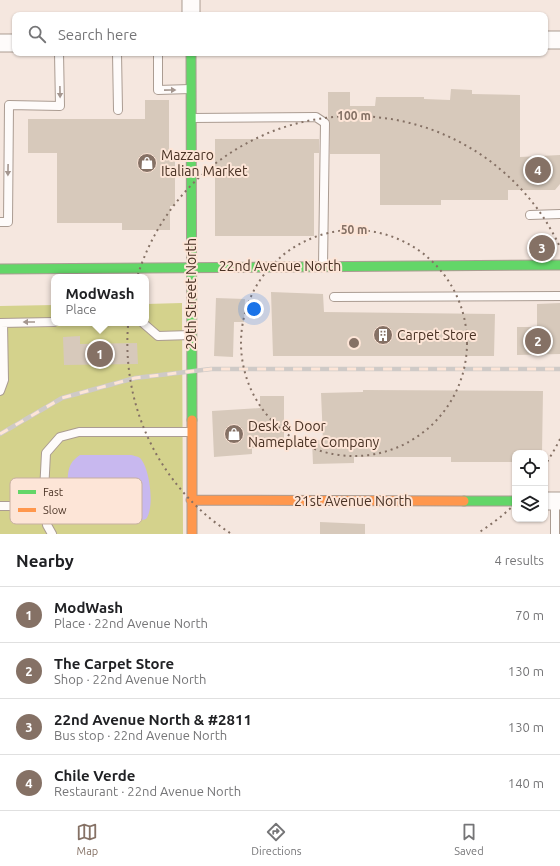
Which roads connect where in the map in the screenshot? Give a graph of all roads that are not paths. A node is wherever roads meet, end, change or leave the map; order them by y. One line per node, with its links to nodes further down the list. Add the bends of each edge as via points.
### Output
1 (191, 0): 2 (street)
2 (191, 12)
3 (548, 40): 4 (street)
4 (560, 40)
5 (0, 43): 6 (street)
6 (12, 43)
7 (59, 56): 13 (lane, one-way to 13, via 60,106)
8 (117, 56): 14 (lane)
9 (158, 56): 11 (lane, one-way to 11, via 158,90)
10 (191, 56): 11 (street, 29th Street North)
11 (191, 89): 15 (street, 29th Street North)
12 (0, 105): 13 (lane)
13 (9, 105): 18 (lane, one-way to 18, via 8,222)
14 (118, 110)
15 (191, 118): 20 (lane, via 316,117 325,123); 21 (street, 29th Street North)
16 (560, 214): 17 (lane)
17 (530, 215)
18 (0, 222)
19 (560, 264): 20 (street, 22nd Avenue North)
20 (323, 266): 21 (street, 22nd Avenue North)
21 (192, 267): 22 (street, 22nd Avenue North); 28 (street, 29th Street North)
22 (0, 269)
23 (560, 296): 24 (lane)
24 (334, 298)
25 (51, 322): 26 (lane, one-way to 26)
26 (2, 323): 29 (lane, via 4,380)
27 (146, 326): 28 (lane, via 158,336)
28 (191, 335): 30 (street, 29th Street North)
29 (0, 391)
30 (191, 432): 31 (lane, via 79,432 60,437 46,453); 32 (street, 29th Street North)
31 (45, 478)
32 (192, 500): 33 (street, 21st Avenue North); 37 (street, 29th Street North)
33 (512, 501)
34 (553, 501): 38 (lane)
35 (47, 524): 36 (lane)
36 (52, 534)
37 (192, 534)
38 (555, 534)

